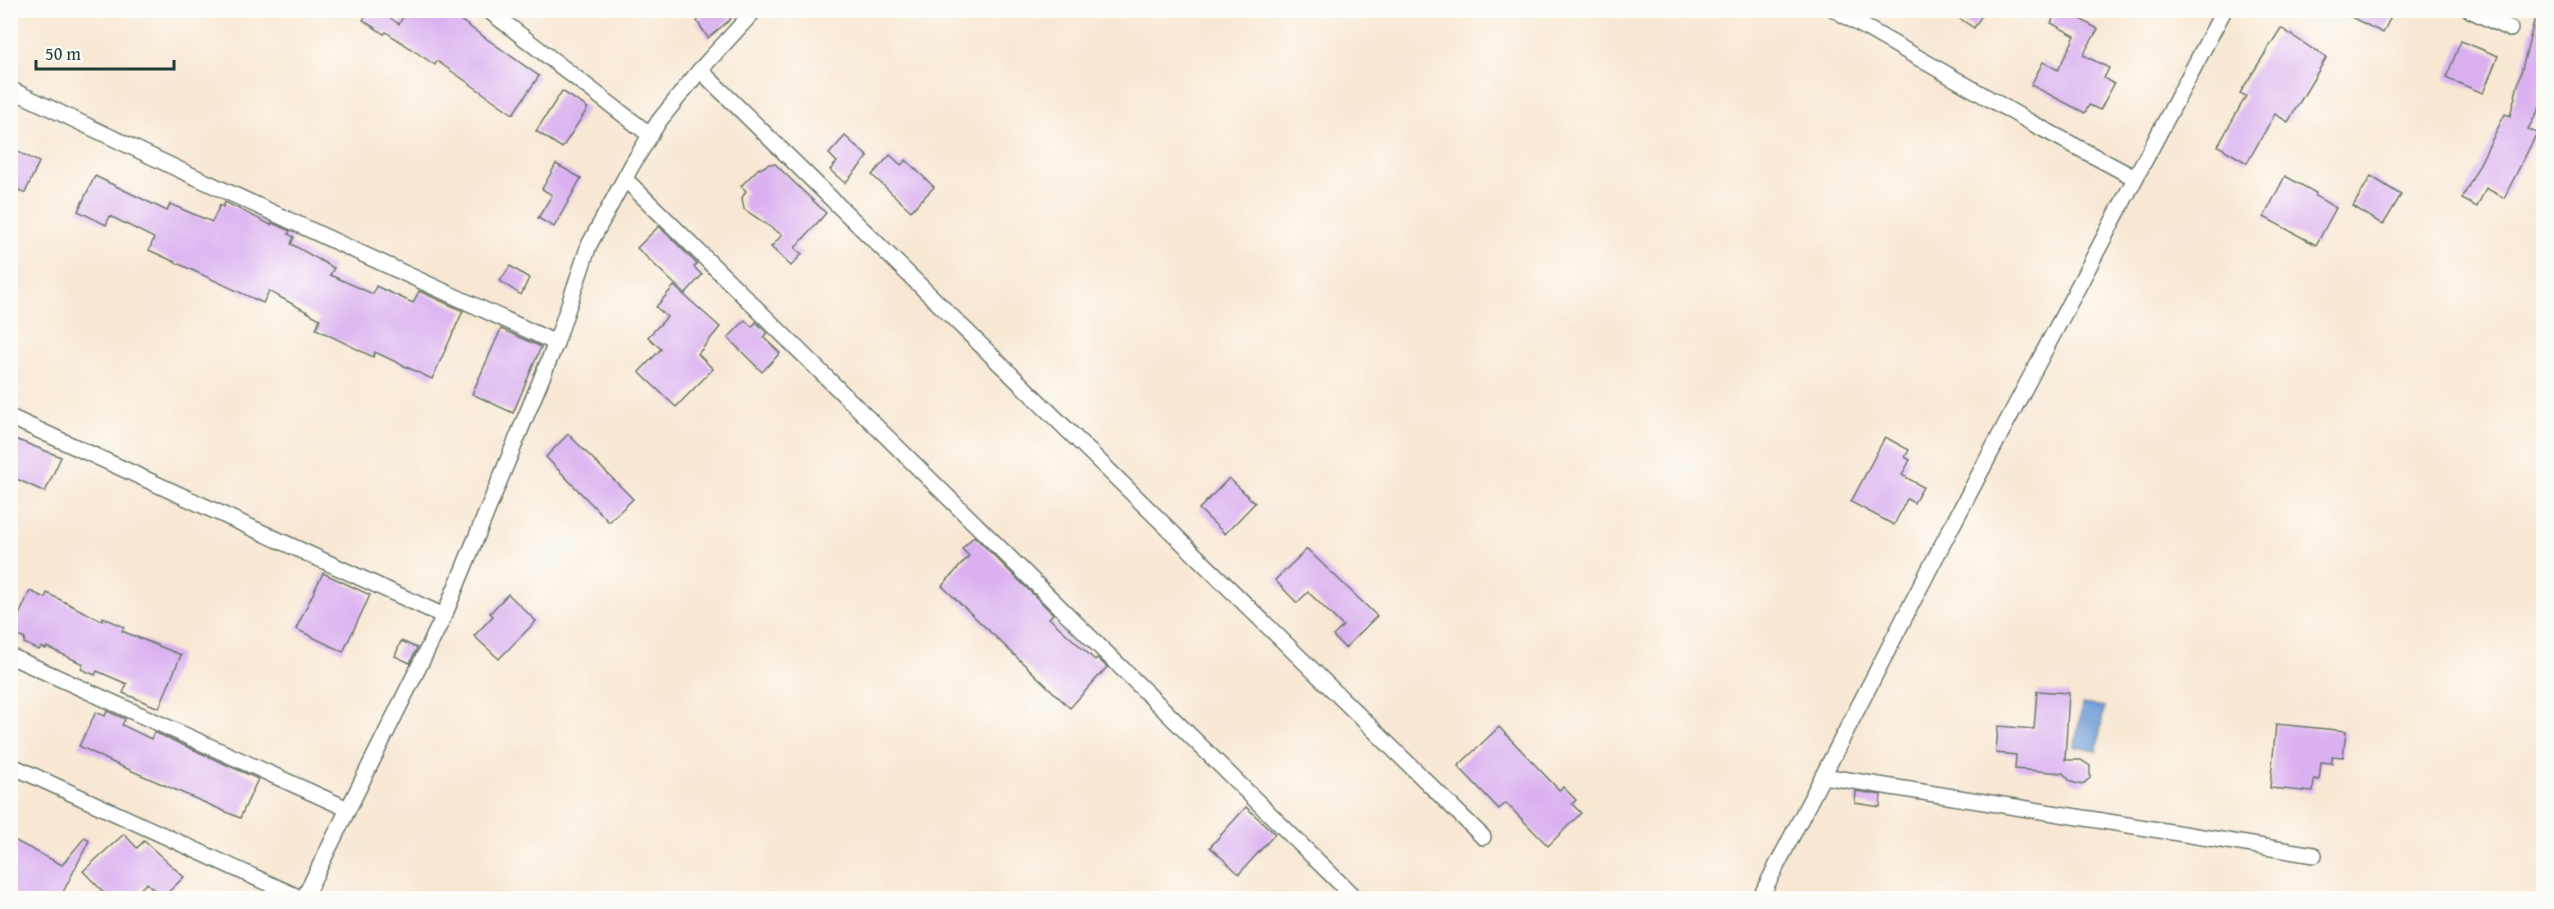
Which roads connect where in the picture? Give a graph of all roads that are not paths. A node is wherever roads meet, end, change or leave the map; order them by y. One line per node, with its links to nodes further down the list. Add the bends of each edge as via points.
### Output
1 (488, 10): 9 (street)
2 (755, 10): 7 (street)
3 (1835, 10): 10 (street)
4 (2224, 10): 10 (street)
5 (2470, 10): 6 (street)
6 (2510, 29)
7 (700, 70): 9 (street); 19 (street)
8 (10, 89): 12 (street)
9 (650, 135): 11 (street)
10 (2135, 178): 17 (street)
11 (625, 179): 12 (street, via 589,245); 22 (street)
12 (556, 343): 14 (street)
13 (10, 417): 14 (street)
14 (444, 616): 18 (street)
15 (10, 656): 18 (street)
16 (10, 765): 21 (street)
17 (1823, 776): 20 (street); 23 (street)
18 (348, 809): 21 (street)
19 (1482, 837)
20 (2314, 855)
21 (302, 898)
22 (1355, 898)
23 (1760, 898)

